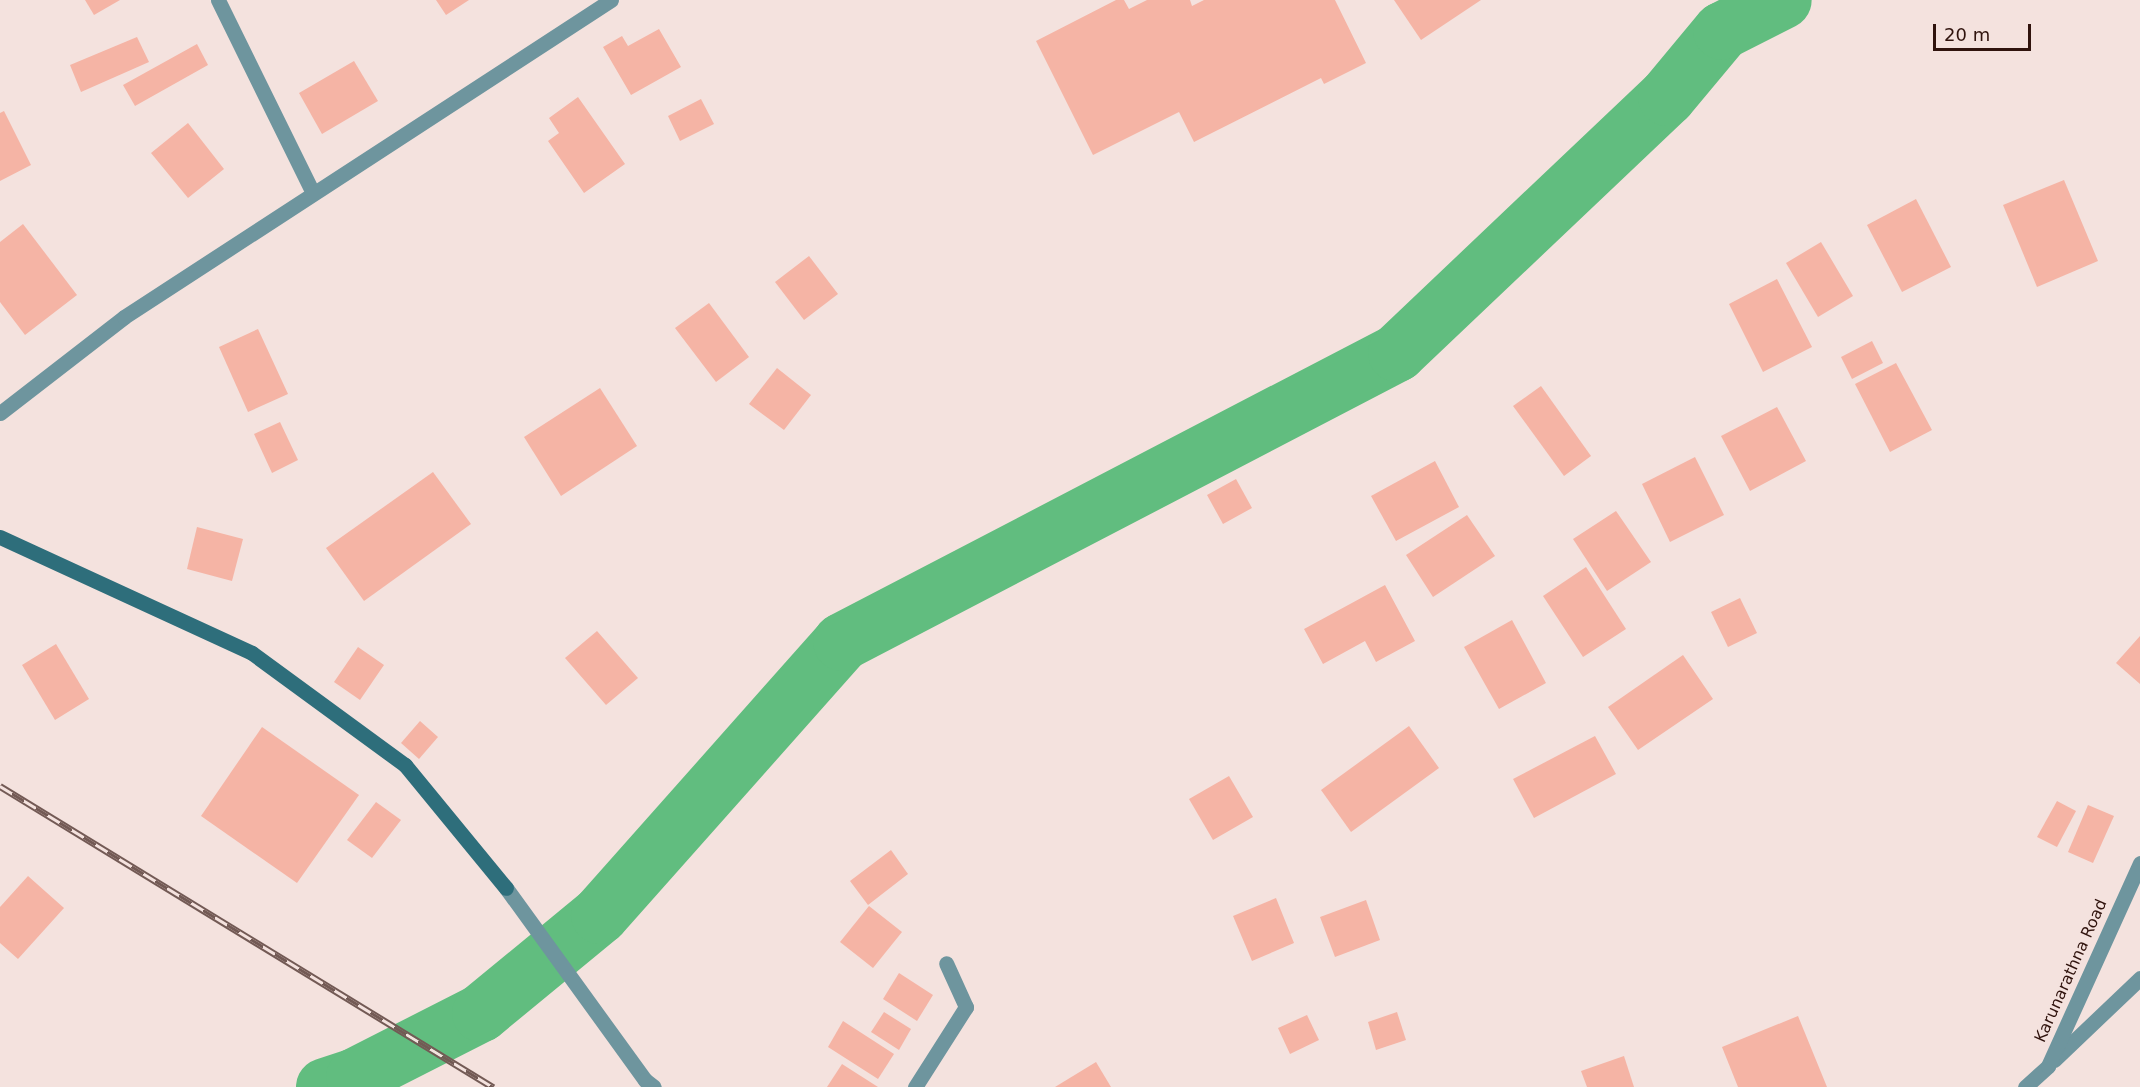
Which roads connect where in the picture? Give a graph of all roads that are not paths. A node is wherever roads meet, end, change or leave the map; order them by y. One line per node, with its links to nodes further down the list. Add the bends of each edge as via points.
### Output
1 (218, 0): 3 (street)
2 (611, 0): 3 (street)
3 (313, 193): 4 (street, via 124,317)
4 (0, 413)
5 (0, 537): 7 (main road, via 252,653 405,765)
6 (2140, 863): 10 (street, Karunarathna Road)
7 (506, 888): 11 (street, via 645,1080)
8 (946, 963): 12 (street, via 966,1007)
9 (2140, 978): 10 (street)
10 (2048, 1066): 13 (street, Karunarathna Road)
11 (654, 1087)
12 (915, 1087)
13 (2025, 1087)

